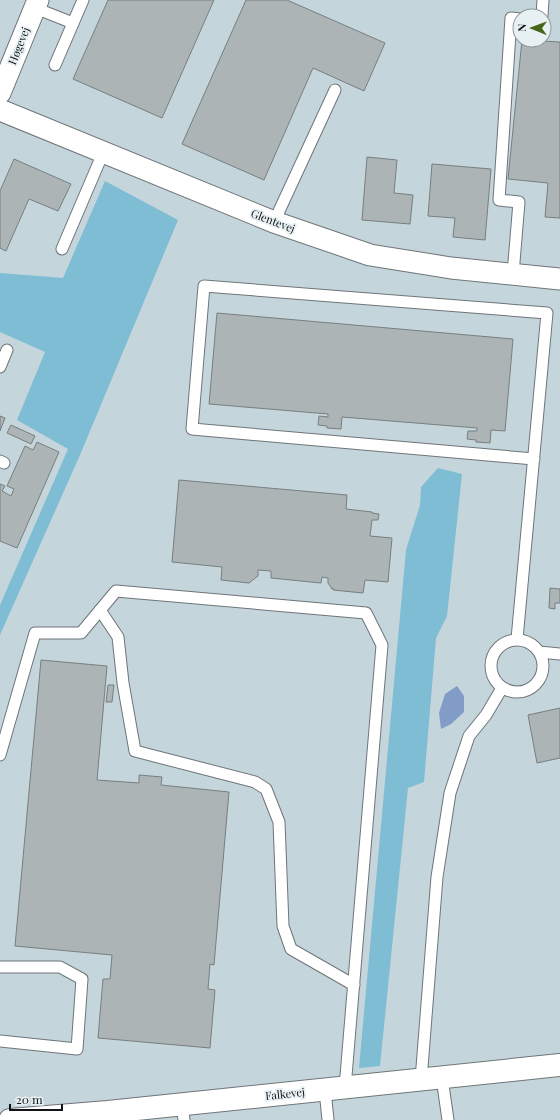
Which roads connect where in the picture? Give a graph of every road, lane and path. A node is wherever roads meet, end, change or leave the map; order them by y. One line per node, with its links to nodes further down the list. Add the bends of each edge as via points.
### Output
1 (83, 0): 4 (lane)
2 (37, 4): 4 (lane); 7 (street, Høgevej)
3 (512, 18): 12 (lane, via 499,200 519,202)
4 (73, 23): 5 (lane)
5 (55, 65)
6 (335, 90): 10 (lane)
7 (0, 93)
8 (0, 110): 9 (street, Glentevej)
9 (103, 153): 10 (street, Glentevej); 11 (lane)
10 (274, 222): 12 (street, Glentevej, via 370,255 451,268)
11 (62, 249)
12 (513, 274): 13 (street, Glentevej)
13 (560, 279)
14 (8, 350): 15 (lane)
15 (0, 367)
16 (534, 459): 16 (lane, via 547,313 204,286 192,429); 18 (lane)
17 (100, 610): 22 (lane, via 81,633 35,633); 24 (lane, via 118,637 135,751 255,782 266,789 279,822 283,926 291,949); 24 (lane, via 116,591 366,613 382,645)
18 (517, 639): 19 (lane, via 526,641); 21 (lane, via 502,644 492,657 492,674)
19 (539, 652): 20 (lane); 21 (lane, via 543,660 543,669 535,685 519,692)
20 (560, 654)
21 (502, 688): 27 (lane, via 486,715 469,736 450,793 437,877)
22 (0, 755)
23 (0, 967): 25 (lane, via 60,967 82,979 77,1049)
24 (354, 985): 28 (lane)
25 (0, 1041)
26 (560, 1065): 27 (street, Falkevej)
27 (431, 1079): 28 (street, Falkevej); 32 (lane)
28 (335, 1089): 29 (street, Falkevej); 31 (lane)
29 (183, 1112): 30 (street, Falkevej, via 108,1112)
30 (10, 1120)
31 (328, 1120)
32 (448, 1120)

